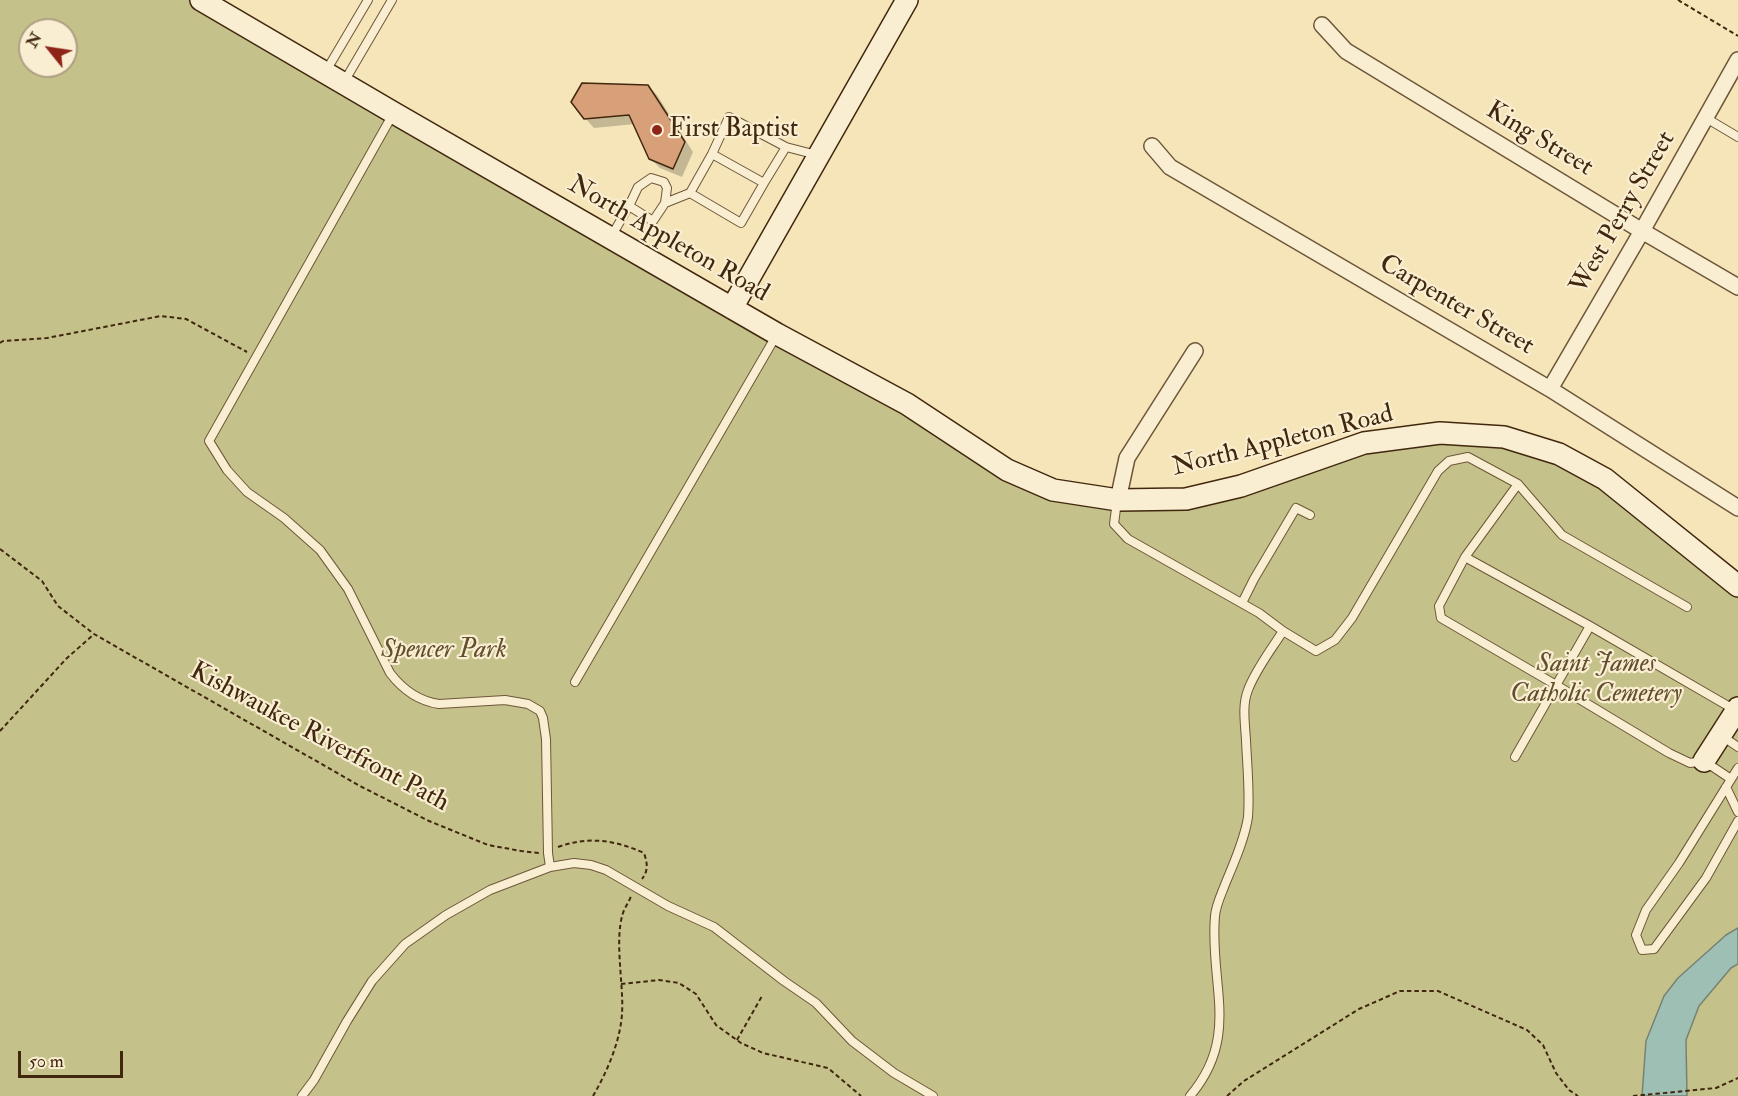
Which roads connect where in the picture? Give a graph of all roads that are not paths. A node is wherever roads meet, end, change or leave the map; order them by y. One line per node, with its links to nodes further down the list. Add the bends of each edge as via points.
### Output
1 (201, 0): 7 (main road, North Appleton Road)
2 (368, 0): 7 (lane)
3 (392, 0): 7 (lane)
4 (907, 0): 15 (main road)
5 (1322, 26): 20 (street, King Street, via 1346,51)
6 (1738, 60): 8 (street, West Perry Street)
7 (334, 78): 9 (main road, North Appleton Road)
8 (1733, 81): 10 (street, West Perry Street)
9 (394, 113): 21 (main road, North Appleton Road); 48 (lane, via 209,441 247,492 320,550 348,589 398,684 428,702 505,700 528,704 540,711 546,739)
10 (1706, 118): 11 (lane); 20 (street, West Perry Street)
11 (1738, 137)
12 (1152, 146): 26 (street, Carpenter Street, via 1170,167)
13 (786, 147): 14 (lane, via 729,117); 15 (lane); 16 (lane)
14 (712, 154): 16 (lane); 17 (lane)
15 (819, 155): 23 (main road)
16 (764, 183): 17 (lane, via 741,223)
17 (690, 193): 18 (lane)
18 (664, 203): 19 (lane, via 654,221); 19 (lane, via 664,182 651,178 638,187)
19 (629, 206): 21 (lane)
20 (1642, 231): 22 (street, King Street); 26 (street, West Perry Street)
21 (610, 238): 23 (main road, North Appleton Road)
22 (1738, 287)
23 (732, 308): 24 (main road, North Appleton Road)
24 (777, 334): 28 (main road, North Appleton Road, via 907,404 1007,470 1053,489); 37 (lane)
25 (1195, 351): 28 (street, via 1126,458)
26 (1550, 389): 29 (street, Carpenter Street)
27 (1518, 484): 31 (lane); 34 (lane, via 1562,536); 36 (lane, via 1468,458 1449,461 1438,471 1352,618 1335,640 1316,651)
28 (1118, 500): 32 (main road, North Appleton Road, via 1186,499 1241,486 1364,443 1440,433 1504,437 1559,454 1605,479); 33 (lane, via 1114,524 1128,539)
29 (1738, 508)
30 (1310, 515): 33 (lane, via 1296,508)
31 (1465, 557): 35 (lane); 38 (lane, via 1439,606 1441,618)
32 (1738, 586)
33 (1242, 603): 36 (lane)
34 (1687, 607)
35 (1590, 626): 38 (lane); 39 (lane)
36 (1283, 631): 51 (lane, via 1262,662 1245,703 1248,818 1215,916 1219,1036 1209,1069)
37 (575, 682)
38 (1556, 685): 42 (lane); 43 (lane, via 1669,753 1690,763)
39 (1737, 710): 40 (main road)
40 (1721, 735): 41 (lane); 43 (main road)
41 (1738, 747)
42 (1515, 757)
43 (1704, 761): 45 (lane)
44 (1738, 768): 45 (lane)
45 (1728, 783): 46 (lane); 47 (lane, via 1646,910 1636,935 1642,950 1654,949 1689,902)
46 (1738, 812)
47 (1738, 820)
48 (550, 867): 49 (lane, via 490,890 405,944 372,981); 50 (lane, via 574,863 606,870 714,927 816,1002 852,1041)
49 (302, 1096)
50 (933, 1096)
51 (1190, 1096)

